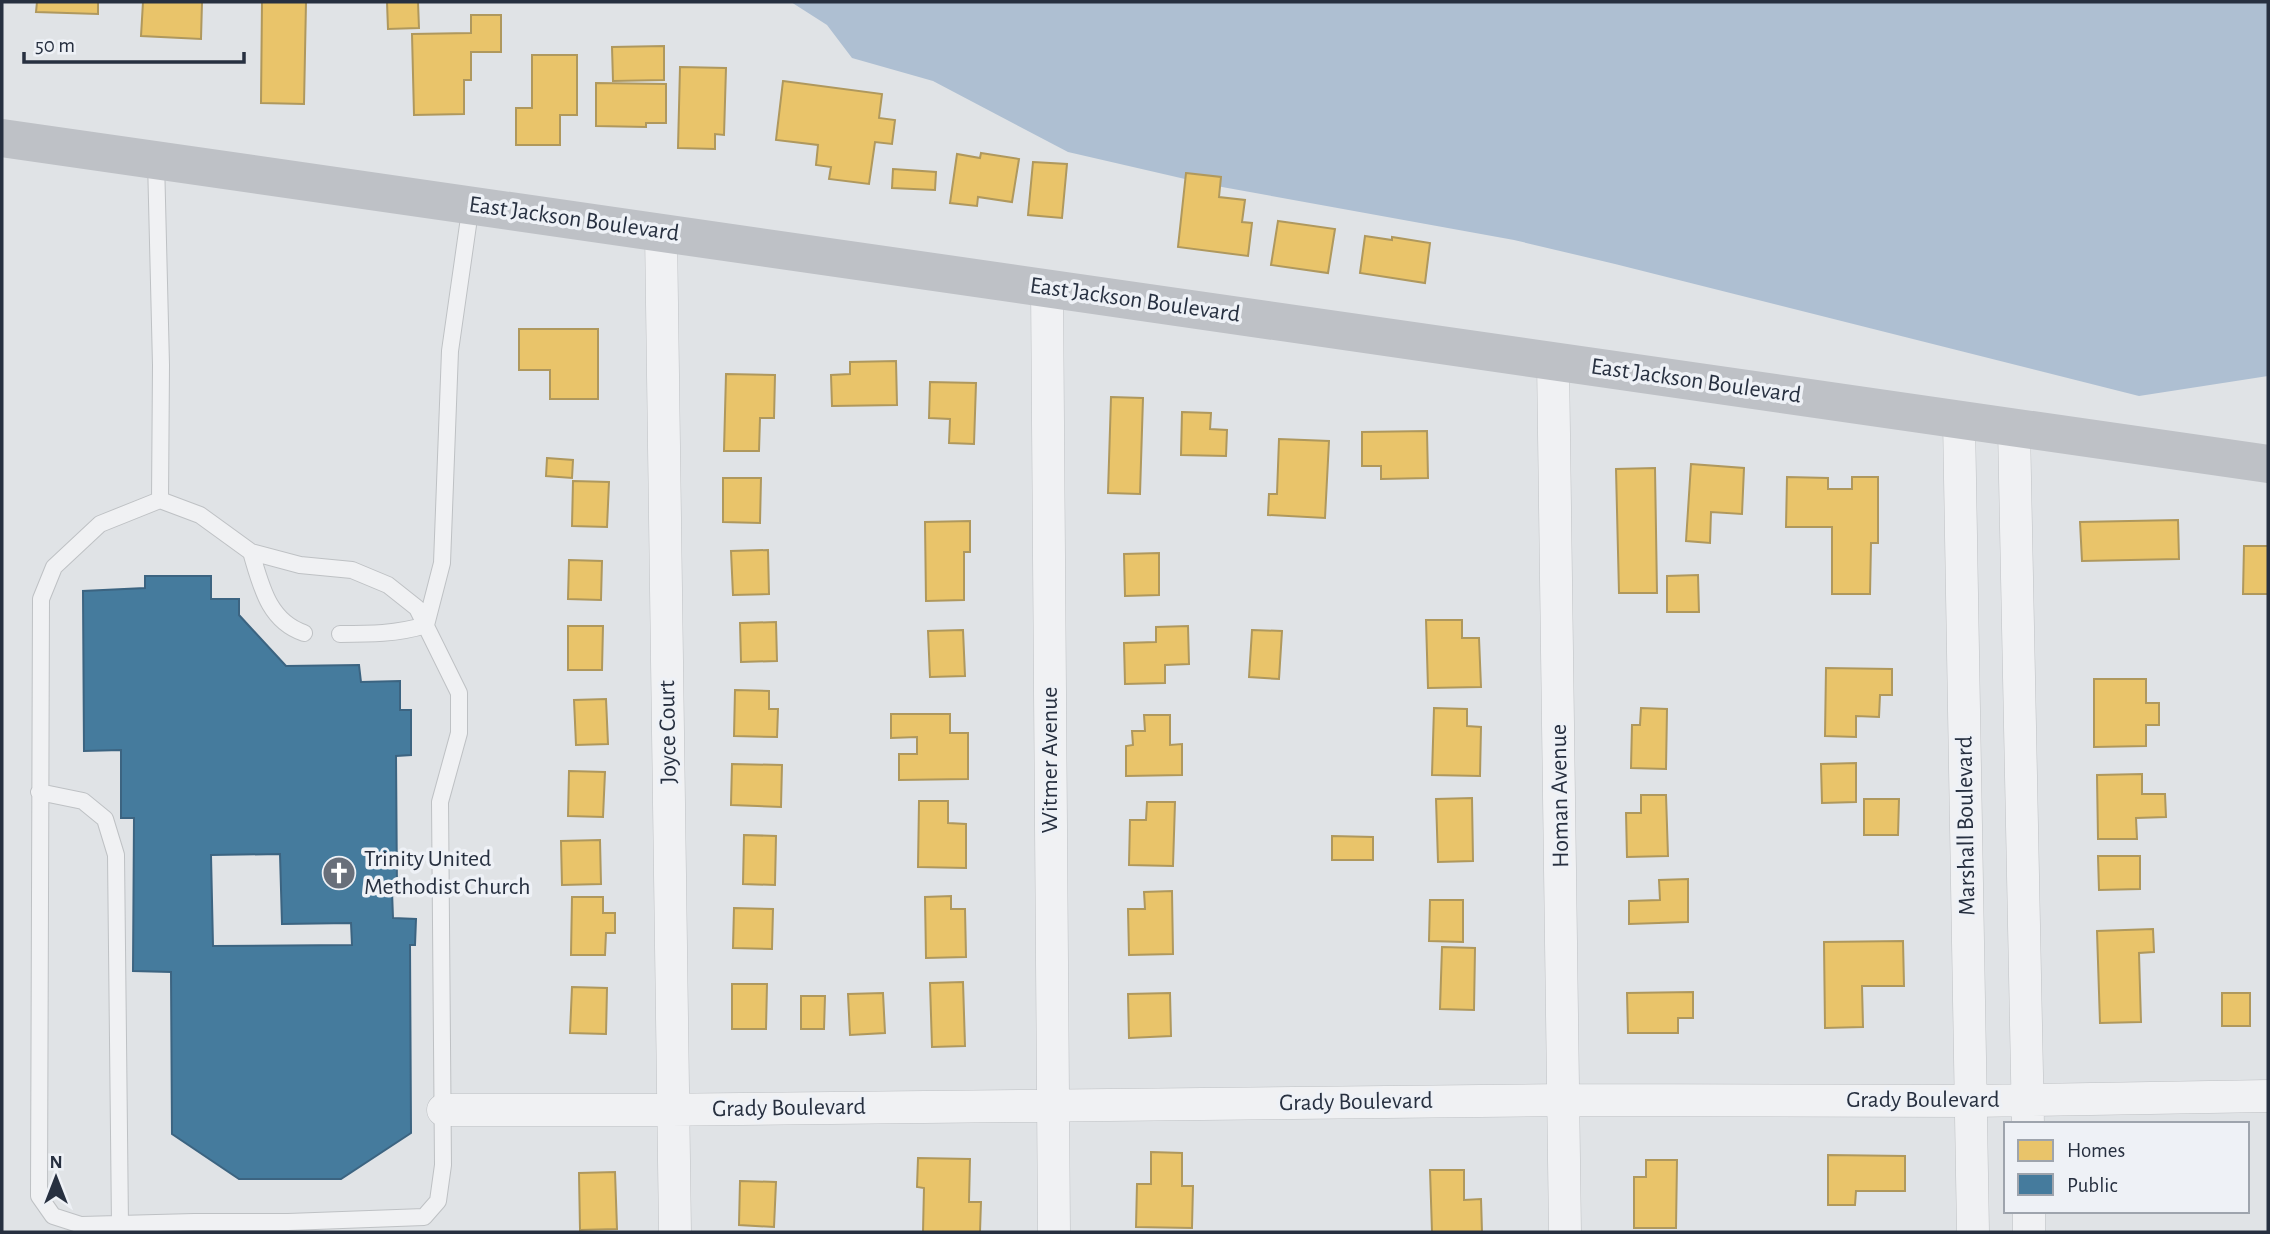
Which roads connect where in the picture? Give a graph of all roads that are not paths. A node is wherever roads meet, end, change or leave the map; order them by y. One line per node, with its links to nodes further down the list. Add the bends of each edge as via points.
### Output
1 (2, 138): 2 (main road, East Jackson Boulevard)
2 (156, 160): 3 (main road, East Jackson Boulevard); 10 (lane)
3 (471, 204): 4 (main road, East Jackson Boulevard); 12 (lane, via 450,351 442,563)
4 (661, 232): 5 (main road, East Jackson Boulevard); 20 (street, Joyce Court)
5 (1047, 288): 6 (main road, East Jackson Boulevard); 19 (street, Witmer Avenue)
6 (1553, 361): 7 (main road, East Jackson Boulevard); 17 (street, Homan Avenue)
7 (1959, 420): 8 (main road, East Jackson Boulevard); 18 (street, Marshall Boulevard)
8 (2014, 428): 9 (main road, East Jackson Boulevard); 22 (street)
9 (2268, 464)
10 (160, 500): 11 (lane, via 200,515); 15 (lane, via 100,524 54,567 41,599)
11 (251, 552): 12 (lane, via 300,565 352,570 388,585 417,608); 13 (lane, via 276,616)
12 (426, 625): 14 (lane, via 407,631); 21 (lane, via 459,693 459,733 440,802)
13 (304, 634)
14 (340, 634)
15 (39, 792): 24 (lane, via 82,801 105,819 116,855); 24 (lane, via 39,1196 52,1216 81,1225)
16 (2268, 1096): 22 (street, Grady Boulevard)
17 (1564, 1100): 18 (street, Grady Boulevard); 19 (street, Grady Boulevard); 27 (street, Homan Avenue)
18 (1971, 1101): 22 (street, Grady Boulevard); 28 (street, Marshall Boulevard)
19 (1053, 1106): 20 (street, Grady Boulevard); 26 (street, Witmer Avenue)
20 (673, 1109): 21 (street, Grady Boulevard); 25 (street, Joyce Court)
21 (443, 1110): 24 (lane, via 438,1201 424,1217)
22 (2028, 1112)
23 (2029, 1213): 29 (street)
24 (120, 1225)
25 (675, 1232)
26 (1054, 1232)
27 (1565, 1232)
28 (1973, 1232)
29 (2029, 1232)

